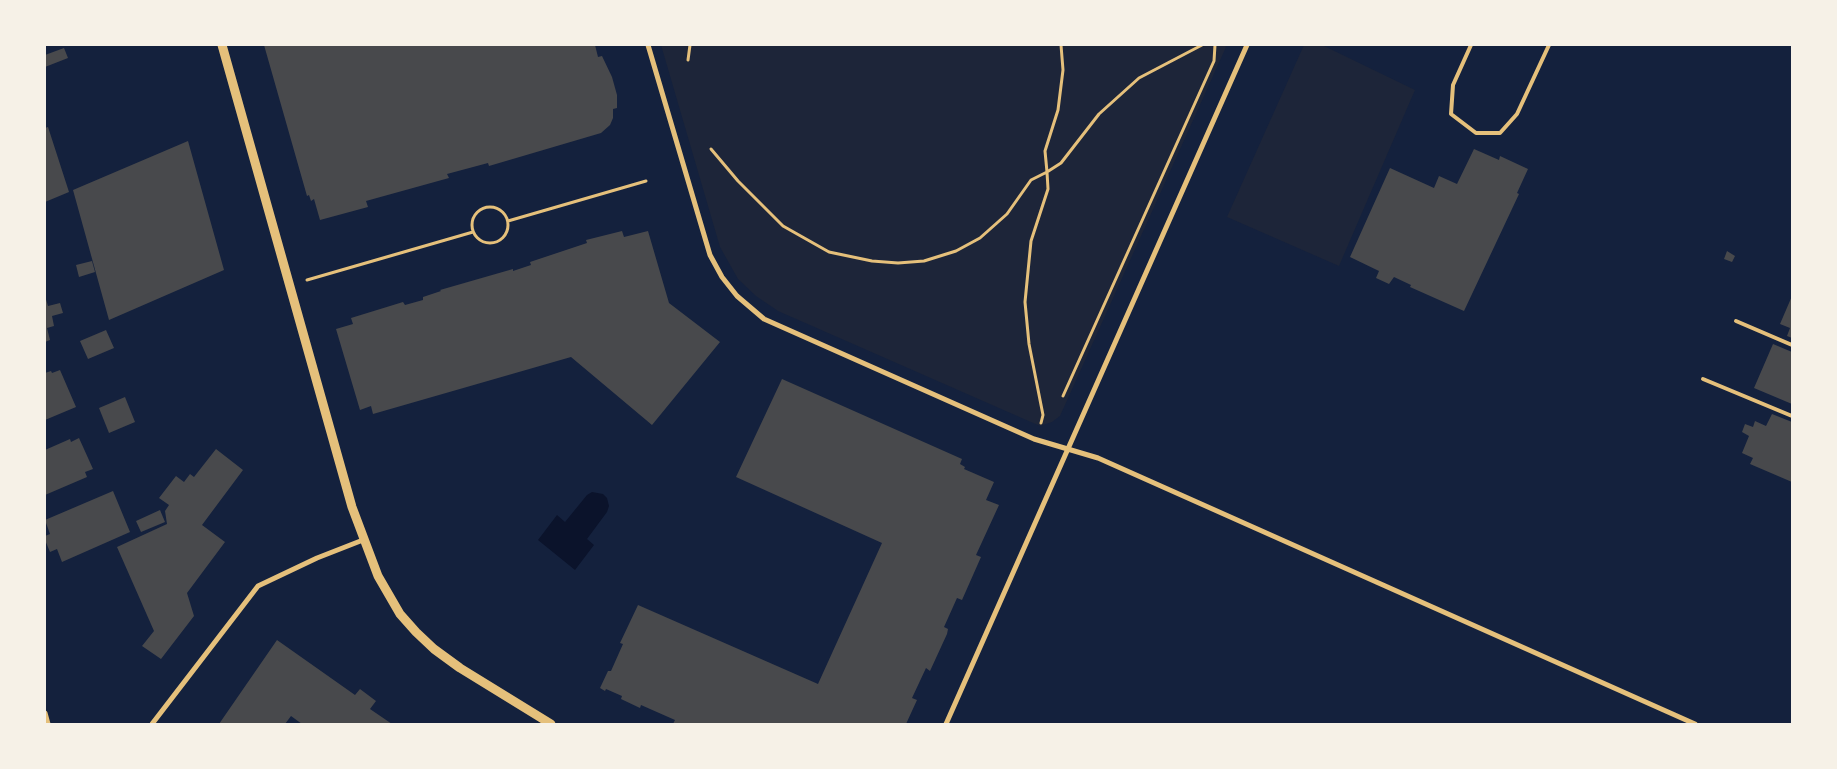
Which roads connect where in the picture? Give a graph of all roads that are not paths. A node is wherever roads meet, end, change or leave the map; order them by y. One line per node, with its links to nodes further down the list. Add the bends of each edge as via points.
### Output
1 (222, 45): 11 (street, via 338,460)
2 (648, 45): 10 (street, via 710,255 737,296 764,319 1034,440)
3 (1248, 45): 10 (street)
4 (1471, 45): 5 (lane, via 1453,85 1451,114 1476,133 1500,133 1516,114)
5 (1549, 45)
6 (1736, 321): 7 (lane)
7 (1792, 345)
8 (1703, 379): 9 (lane)
9 (1792, 416)
10 (1067, 449): 16 (street); 17 (street, via 1119,467)
11 (364, 540): 14 (street, via 258,586); 15 (street, via 378,576 400,614 416,632 460,668)
12 (45, 714): 13 (street)
13 (48, 724)
14 (152, 724)
15 (550, 724)
16 (946, 724)
17 (1695, 724)

